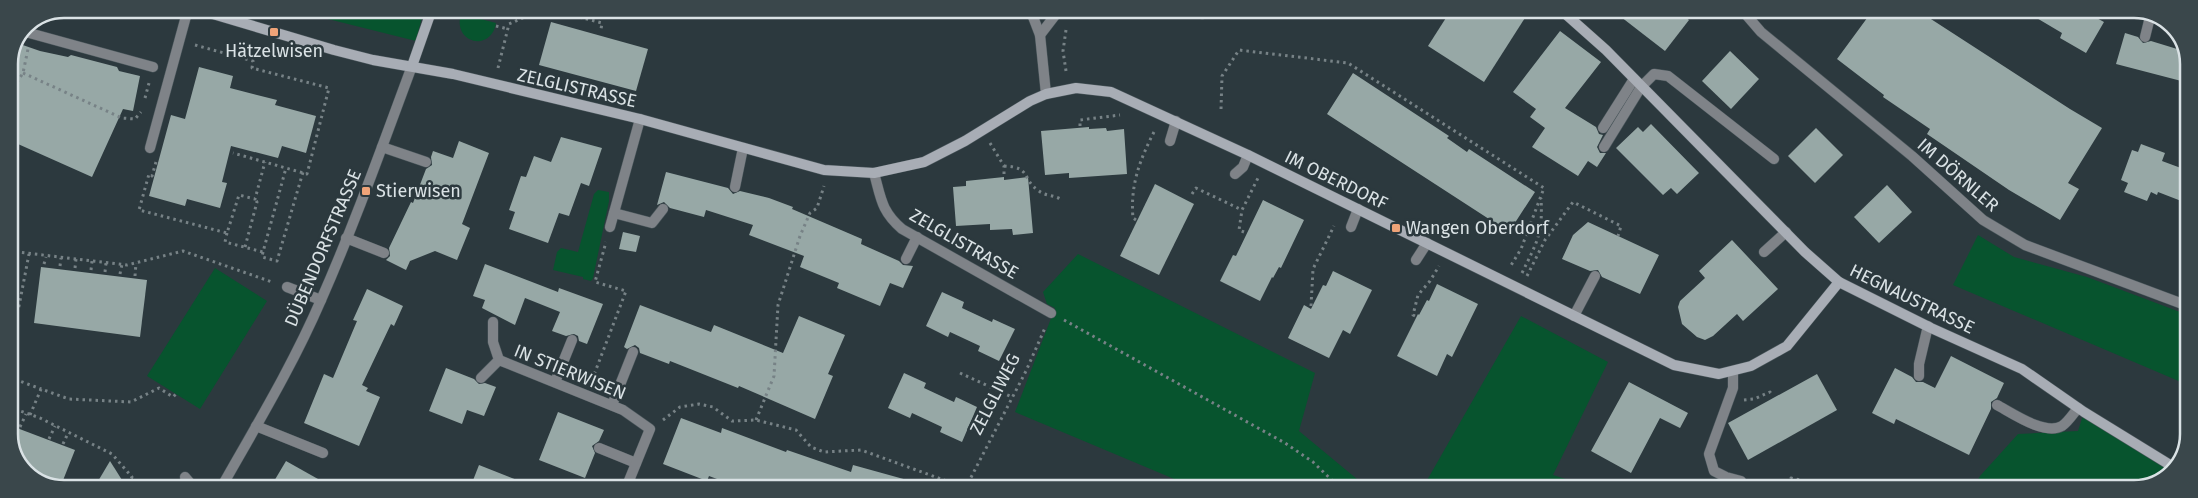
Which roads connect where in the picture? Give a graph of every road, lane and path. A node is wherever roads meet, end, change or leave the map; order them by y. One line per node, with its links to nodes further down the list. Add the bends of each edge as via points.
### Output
1 (186, 18): 19 (street)
2 (226, 18): 20 (street, ZELGLISTRASSE, via 334,50)
3 (429, 18): 20 (street, DÜBENDORFSTRASSE)
4 (523, 18): 13 (path, via 509,24)
5 (583, 18): 14 (path, via 602,23)
6 (1033, 18): 16 (street)
7 (1053, 18): 16 (street)
8 (1569, 18): 26 (street, HEGNAUSTRASSE)
9 (1749, 18): 103 (street, IM DÖRNLER, via 1761,32 1912,156 1982,220 2025,244)
10 (2149, 20): 18 (street)
11 (1067, 21): 23 (path, via 1063,51)
12 (496, 26): 13 (path)
13 (508, 29): 22 (path)
14 (601, 29)
15 (29, 34): 21 (street)
16 (1040, 35): 27 (street)
17 (27, 36): 24 (path)
18 (2145, 37)
19 (180, 41): 37 (street); 48 (path, via 253,61 252,68 330,88 307,174)
20 (412, 66): 30 (street, ZELGLISTRASSE); 35 (street, DÜBENDORFSTRASSE)
21 (153, 67): 24 (path, via 140,114 135,119 122,118)
22 (497, 72)
23 (1066, 72)
24 (23, 73): 25 (path)
25 (18, 80)
26 (1638, 83): 32 (street); 36 (street); 42 (street, via 1654,74 1668,76); 67 (street, HEGNAUSTRASSE)
27 (1046, 94): 29 (street, IM OBERDORF, via 1094,88); 33 (street, IM OBERDORF)
28 (1221, 109): 55 (path, via 1222,76 1238,50 1348,63 1544,188)
29 (1163, 115): 31 (street, IM OBERDORF); 62 (path, via 1142,156 1134,182)
30 (640, 119): 38 (street, ZELGLISTRASSE); 61 (street)
31 (1176, 121): 34 (street); 40 (street, IM OBERDORF)
32 (1603, 128)
33 (982, 131): 46 (path); 49 (street, IM OBERDORF, via 924,162)
34 (1170, 141)
35 (382, 147): 44 (street); 71 (street, DÜBENDORFSTRASSE)
36 (1604, 147)
37 (150, 148)
38 (742, 148): 49 (street, ZELGLISTRASSE, via 824,170); 53 (street)
39 (233, 153): 43 (path)
40 (1248, 155): 45 (street, IM OBERDORF); 50 (street, via 1243,167)
41 (157, 158): 68 (path, via 152,176 148,174 138,210)
42 (1774, 159)
43 (265, 162): 47 (path); 56 (path)
44 (426, 162)
45 (1265, 164): 59 (street, IM OBERDORF); 60 (path)
46 (1004, 166): 51 (path); 57 (path, via 1019,167 1041,193)
47 (286, 168): 48 (path); 75 (path)
48 (303, 172): 75 (path, via 277,261 262,257)
49 (874, 173): 70 (street, ZELGLISTRASSE, via 883,207 890,218)
50 (1235, 174)
51 (1004, 176)
52 (820, 184): 131 (path, via 824,185 817,208 810,213 800,236 778,305 774,376)
53 (735, 187)
54 (1192, 194): 60 (path, via 1196,188)
55 (1541, 196): 90 (path); 98 (path, via 1540,234)
56 (255, 199): 68 (path, via 239,195); 73 (path, via 257,202)
57 (1062, 200)
58 (663, 209): 61 (street, via 652,222)
59 (1358, 209): 65 (street); 72 (street, IM OBERDORF)
60 (1242, 210): 66 (path, via 1239,230)
61 (614, 213): 64 (street)
62 (1136, 220)
63 (1336, 221): 104 (path, via 1313,269)
64 (610, 227): 122 (path, via 595,282 626,291)
65 (1351, 227)
66 (1244, 232)
67 (1786, 232): 76 (street); 100 (street, HEGNAUSTRASSE)
68 (228, 233): 73 (path, via 225,242)
69 (1618, 236): 93 (path, via 1622,226 1574,202 1545,240)
70 (917, 237): 83 (street); 106 (street, ZELGLISTRASSE)
71 (346, 238): 77 (street); 102 (street, DÜBENDORFSTRASSE)
72 (1427, 243): 78 (street, IM OBERDORF); 84 (street)
73 (245, 247): 75 (path)
74 (18, 252): 79 (path)
75 (263, 252)
76 (1764, 252)
77 (384, 253)
78 (1447, 253): 107 (path, via 1418,295); 108 (street, IM OBERDORF)
79 (29, 254): 81 (path); 105 (path)
80 (46, 256): 88 (path)
81 (61, 258): 82 (path); 91 (path)
82 (76, 259): 85 (path); 92 (path)
83 (906, 259)
84 (1416, 260)
85 (92, 261): 86 (path); 94 (path)
86 (106, 263): 89 (path); 95 (path)
87 (136, 263): 89 (path); 97 (path); 101 (path, via 183,251)
88 (44, 264)
89 (122, 264): 96 (path)
90 (1512, 265)
91 (60, 266)
92 (75, 268)
93 (1531, 269)
94 (91, 270)
95 (104, 272)
96 (120, 274)
97 (135, 276)
98 (1521, 276)
99 (1595, 276): 108 (street)
100 (1839, 282): 110 (street, HEGNAUSTRASSE); 114 (street, IM OBERDORF, via 1787,346)
101 (287, 288): 102 (street)
102 (321, 300): 133 (street, DÜBENDORFSTRASSE, via 291,364)
103 (2180, 303)
104 (1311, 306)
105 (18, 309)
106 (1051, 313): 124 (path, ZELGLIWEG); 150 (path, via 1285,443 1313,462)
107 (1414, 316)
108 (1574, 316): 114 (street, IM OBERDORF, via 1674,365 1711,374)
109 (493, 322): 113 (street, via 493,342)
110 (1928, 326): 116 (street); 128 (street, HEGNAUSTRASSE, via 2022,369)
111 (572, 340): 119 (street)
112 (633, 352): 126 (street)
113 (498, 360): 117 (street); 119 (street, IN STIERWISEN)
114 (1733, 372): 125 (street)
115 (960, 373): 124 (path)
116 (1918, 376)
117 (481, 378)
118 (18, 380): 120 (path)
119 (555, 382): 122 (street, IN STIERWISEN)
120 (41, 389): 121 (path, via 70,399 132,402 159,388 173,398); 130 (path)
121 (176, 394)
122 (587, 395): 126 (street, IN STIERWISEN)
123 (1772, 396): 125 (path, via 1770,392 1754,399)
124 (1012, 398): 149 (path, ZELGLIWEG)
125 (1729, 400): 151 (street, via 1709,454 1714,471)
126 (612, 405): 135 (street, IN STIERWISEN)
127 (1997, 405): 128 (street, via 2048,429 2062,426)
128 (2078, 408): 142 (street, HEGNAUSTRASSE)
129 (18, 411): 130 (path)
130 (28, 414): 132 (path); 134 (path)
131 (756, 420): 135 (path, via 732,421 713,407 699,404 680,407); 148 (path, via 796,430 811,447 824,452 861,450)
132 (55, 426): 136 (path); 137 (path)
133 (256, 426): 140 (street); 146 (street, DÜBENDORFSTRASSE)
134 (20, 427)
135 (650, 429): 141 (street)
136 (68, 432): 138 (path); 144 (path, via 112,454 132,477)
137 (49, 439)
138 (63, 444)
139 (599, 448): 141 (street)
140 (323, 454)
141 (636, 463): 147 (street)
142 (2169, 465)
143 (185, 477): 145 (street)
144 (131, 480)
145 (188, 480)
146 (226, 480)
147 (629, 480)
148 (943, 480)
149 (969, 480)
150 (1332, 480)
151 (1736, 480)

